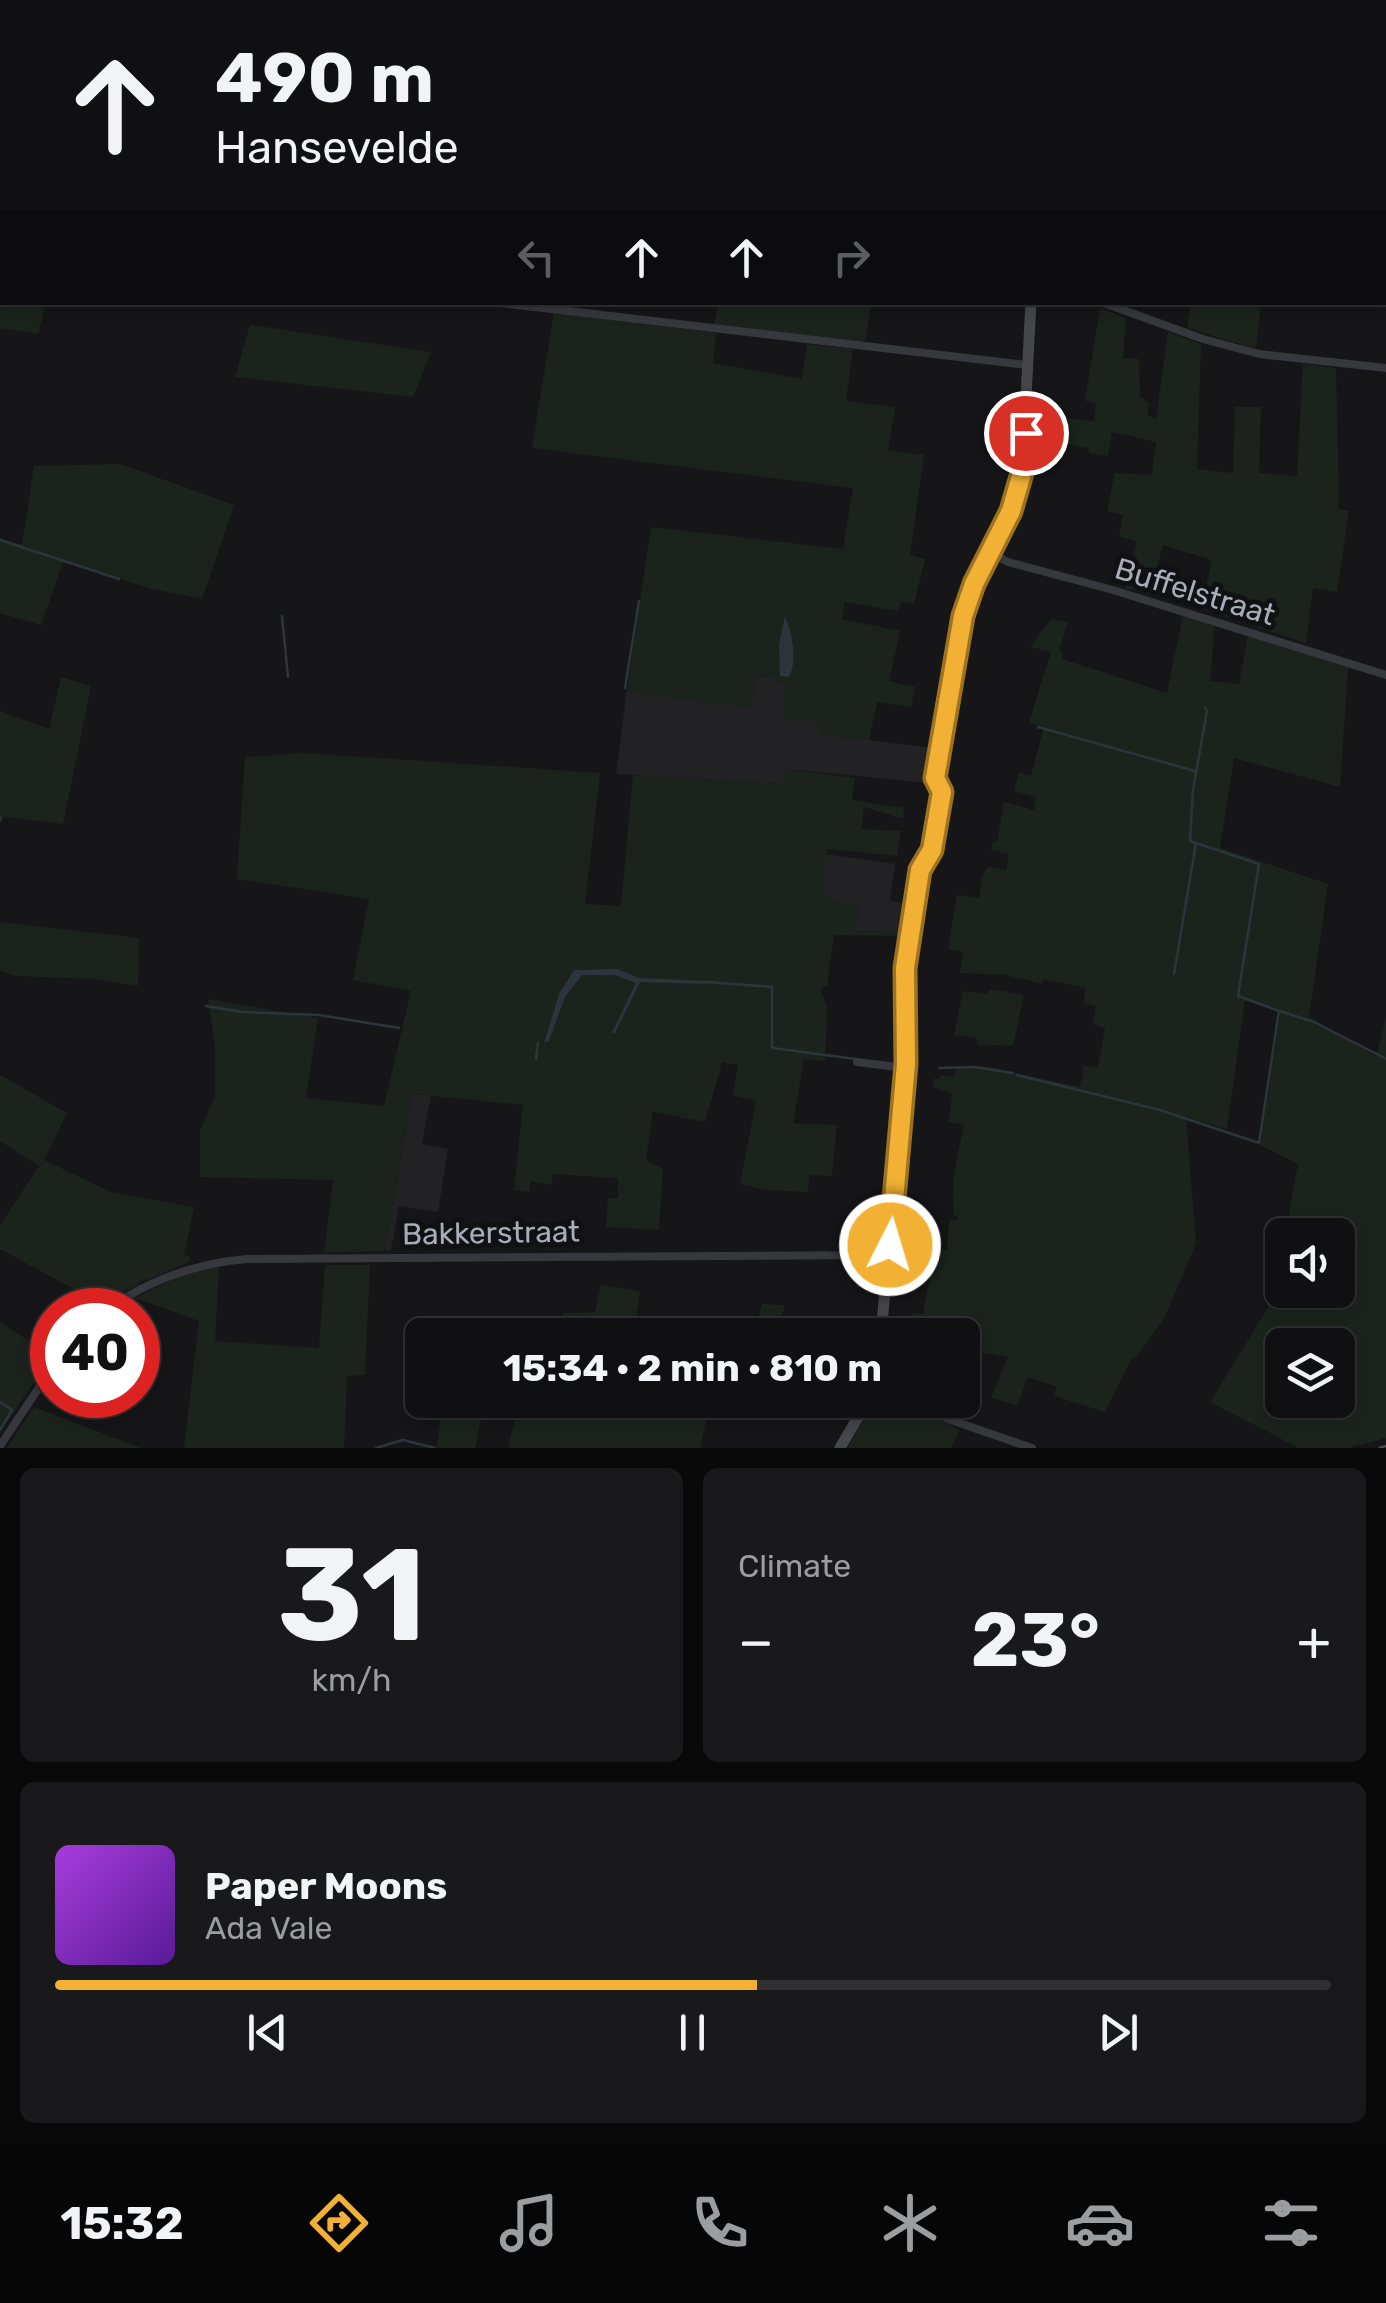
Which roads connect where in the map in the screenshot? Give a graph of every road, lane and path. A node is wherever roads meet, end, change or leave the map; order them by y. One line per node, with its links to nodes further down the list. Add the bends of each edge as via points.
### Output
1 (517, 305): 4 (street)
2 (1031, 305): 4 (street)
3 (1109, 305): 5 (street, via 1259,354)
4 (1028, 366): 6 (street, via 1022,473)
5 (1386, 368)
6 (991, 553): 7 (street, Buffelstraat); 9 (street, via 963,616 940,748 935,778 942,792 909,934)
7 (1386, 675)
8 (857, 1062): 9 (street)
9 (905, 1068): 10 (street)
10 (888, 1254): 11 (street, Bakkerstraat, via 246,1259 193,1267); 12 (street)
11 (141, 1288)
12 (882, 1318)
13 (30, 1401): 16 (street)
14 (858, 1418): 17 (street)
15 (944, 1418): 18 (street)
16 (0, 1446)
17 (840, 1448)
18 (1032, 1448)

